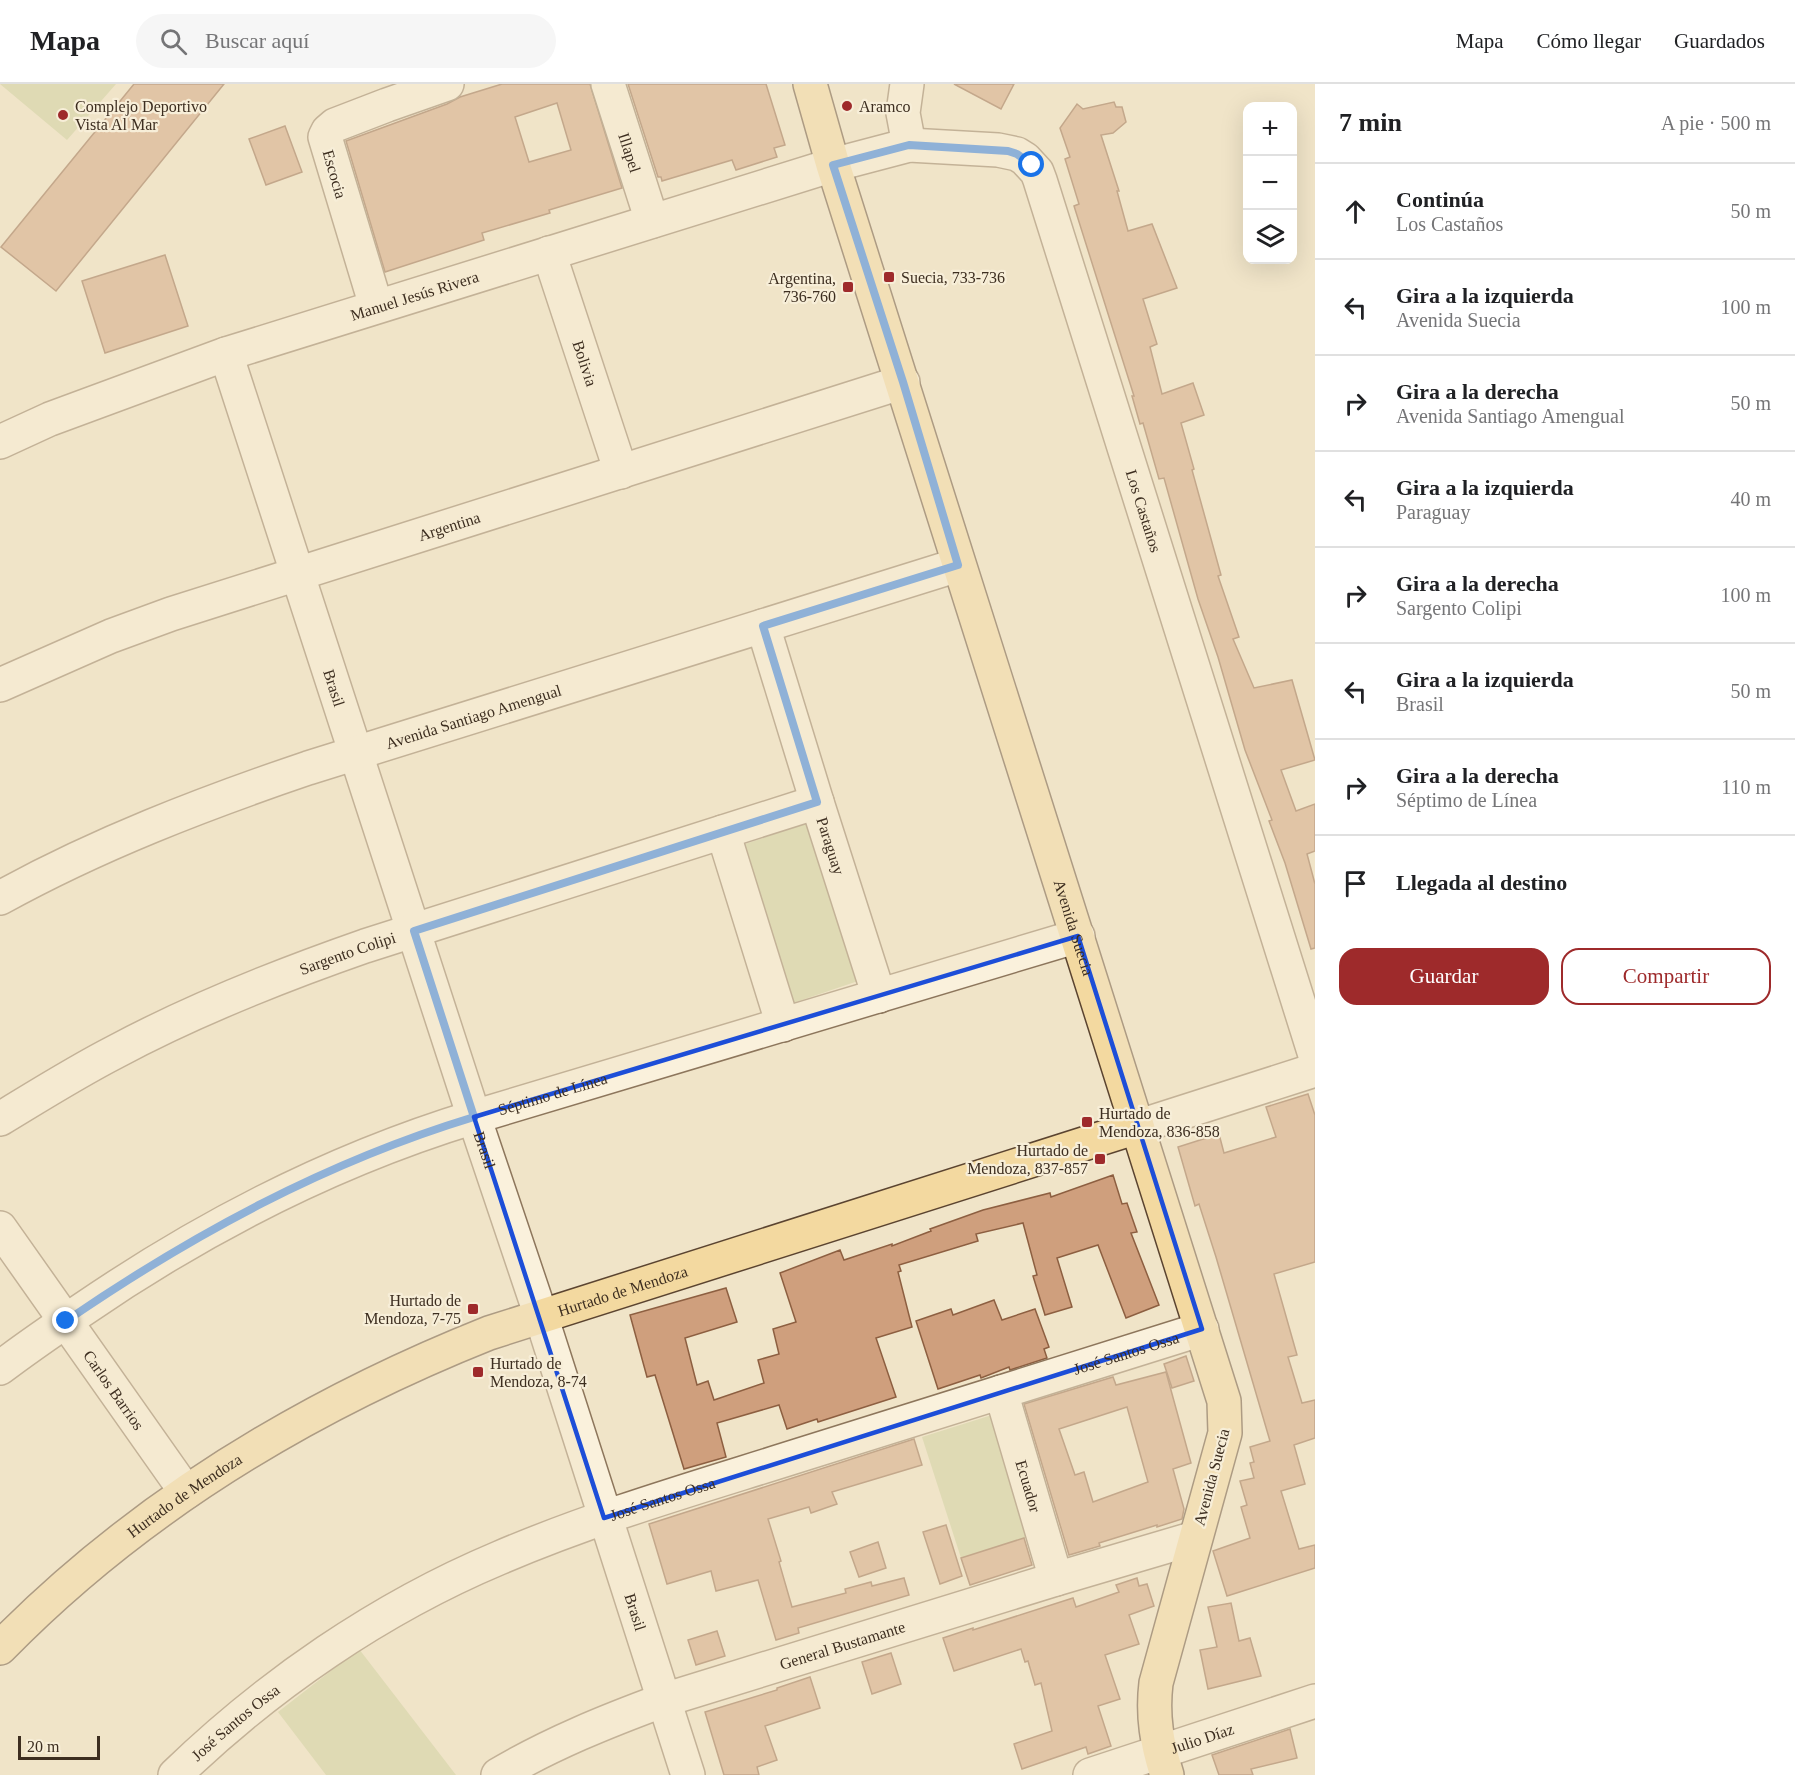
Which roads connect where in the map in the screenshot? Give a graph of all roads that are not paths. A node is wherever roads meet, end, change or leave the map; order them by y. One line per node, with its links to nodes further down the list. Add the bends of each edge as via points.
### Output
1 (447, 84): 5 (street, Escocia)
2 (608, 84): 8 (street, Illapel)
3 (810, 84): 7 (main road, Avenida Suecia)
4 (907, 84): 6 (street, via 903,113)
5 (384, 94): 10 (street, Escocia, via 335,125 325,136)
6 (909, 145): 7 (street, Los Castaños); 27 (street, Los Castaños, via 1008,151 1025,159 1036,172)
7 (833, 165): 8 (street, Manuel Jesús Rivera); 12 (main road, Avenida Suecia)
8 (652, 221): 9 (street, Manuel Jesús Rivera)
9 (549, 253): 10 (street, Manuel Jesús Rivera); 14 (street, Bolivia)
10 (376, 306): 11 (street, Manuel Jesús Rivera)
11 (226, 354): 13 (street, Manuel Jesús Rivera, via 50,419); 16 (street, Brasil)
12 (903, 382): 14 (street, Argentina); 15 (main road, Avenida Suecia)
13 (0, 442)
14 (621, 472): 16 (street, Argentina)
15 (958, 565): 17 (street, Avenida Santiago Amengual); 24 (main road, Avenida Suecia)
16 (298, 574): 18 (street, Argentina, via 111,636); 19 (street, Brasil)
17 (763, 626): 19 (street, Avenida Santiago Amengual); 20 (street, Paraguay)
18 (0, 685)
19 (356, 753): 22 (street, Avenida Santiago Amengual, via 158,822); 23 (street, Brasil)
20 (817, 802): 21 (street, Sargento Colipi); 25 (street, Paraguay)
21 (723, 832): 23 (street, Sargento Colipi); 26 (street)
22 (0, 898)
23 (414, 931): 29 (street, Brasil); 30 (street, Sargento Colipi, via 301,969 175,1021)
24 (1078, 936): 25 (street, Séptimo de Línea); 31 (main road, Avenida Suecia)
25 (879, 996): 26 (street, Séptimo de Línea)
26 (783, 1024): 29 (street, Séptimo de Línea)
27 (1315, 1055)
28 (1315, 1070): 31 (street, Hurtado de Mendoza)
29 (474, 1117): 33 (street, Brasil); 34 (street, Séptimo de Línea, via 377,1150 248,1209 186,1243)
30 (0, 1119)
31 (1137, 1127): 33 (main road, Hurtado de Mendoza); 35 (main road, Avenida Suecia)
32 (0, 1228): 34 (street, Carlos Barrios)
33 (541, 1316): 38 (main road, Hurtado de Mendoza, via 425,1358 363,1387 302,1419); 39 (street, Brasil)
34 (66, 1321): 36 (street, Séptimo de Línea); 38 (street, Carlos Barrios)
35 (1202, 1329): 37 (street, José Santos Ossa); 40 (main road, Avenida Suecia, via 1224,1401 1226,1433)
36 (0, 1368)
37 (1001, 1392): 39 (street, José Santos Ossa); 41 (street, Ecuador)
38 (186, 1492): 42 (main road, Hurtado de Mendoza, via 71,1581)
39 (604, 1518): 43 (street, Brasil); 46 (street, José Santos Ossa, via 497,1558 394,1610 246,1711)
40 (1195, 1538): 41 (street, General Bustamante); 45 (main road, Avenida Suecia, via 1156,1683 1155,1728)
41 (1056, 1579): 43 (street, General Bustamante)
42 (0, 1648)
43 (664, 1700): 47 (street, General Bustamante, via 558,1743); 48 (street, Brasil)
44 (1315, 1701): 45 (street, Julio Díaz)
45 (1163, 1763): 49 (street, Julio Díaz)
46 (175, 1775)
47 (498, 1775)
48 (688, 1775)
49 (1090, 1775)

